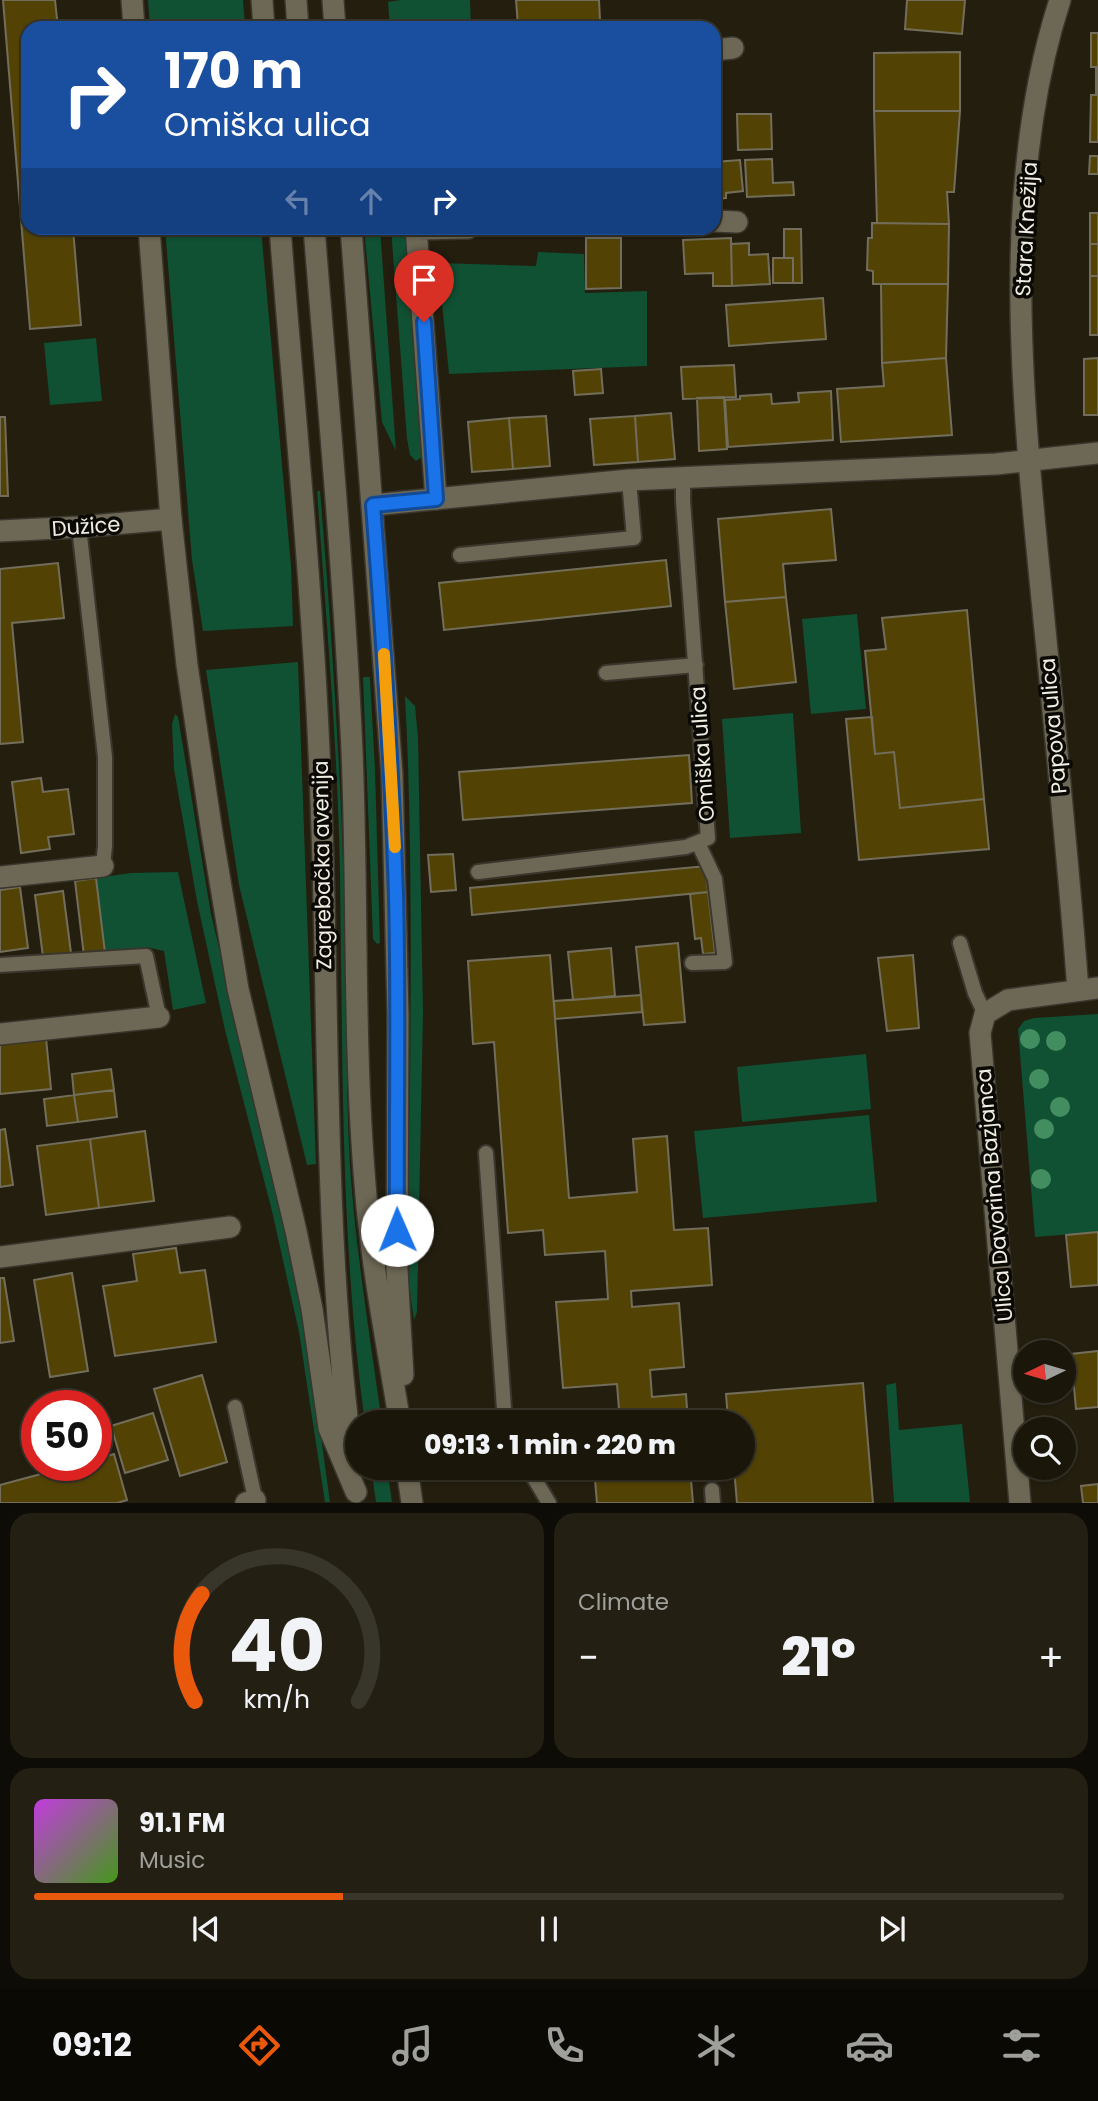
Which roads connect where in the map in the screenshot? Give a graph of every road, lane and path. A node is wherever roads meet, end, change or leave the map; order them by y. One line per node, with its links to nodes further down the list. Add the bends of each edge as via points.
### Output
1 (132, 0): 6 (main road)
2 (262, 0): 7 (main road)
3 (296, 0): 8 (main road)
4 (333, 0): 9 (main road)
5 (1060, 0): 18 (main road, Stara Knežija, via 1040,77 1023,203 1021,291)
6 (134, 21)
7 (264, 21)
8 (298, 21)
9 (334, 21)
10 (721, 221): 11 (main road)
11 (737, 222)
12 (150, 235): 23 (main road)
13 (281, 235): 49 (main road, Zagrebačka avenija, via 319,745 334,1266)
14 (315, 235): 44 (main road, Zagrebačka avenija, via 349,690 365,1185)
15 (352, 235): 22 (main road)
16 (417, 235): 21 (main road)
17 (1098, 453): 18 (main road)
18 (1028, 462): 19 (main road); 36 (main road, Papova ulica)
19 (683, 479): 20 (main road); 27 (lane, Omiška ulica)
20 (629, 480): 21 (main road); 26 (lane, via 634,538)
21 (436, 499): 22 (main road)
22 (373, 505): 45 (main road, via 396,885)
23 (171, 519): 24 (main road, Dužice); 49 (main road, via 187,665 238,989 296,1231 329,1428)
24 (79, 527): 25 (main road, Dužice); 30 (lane, via 104,757)
25 (0, 531)
26 (460, 555)
27 (696, 665): 28 (lane); 29 (lane, Omiška ulica, via 708,838)
28 (606, 673)
29 (698, 843): 31 (lane, Omiška ulica); 34 (lane, via 715,879 725,962)
30 (103, 866): 32 (main road)
31 (478, 872)
32 (0, 877)
33 (960, 943): 37 (lane)
34 (692, 964)
35 (0, 965): 38 (lane, via 146,956)
36 (1088, 989): 37 (main road, via 1008,1000)
37 (985, 1014): 53 (main road, Ulica Davorina Bazjanca, via 980,1033)
38 (159, 1017): 39 (main road)
39 (0, 1034)
40 (486, 1153): 46 (lane)
41 (230, 1227): 42 (main road)
42 (0, 1257)
43 (234, 1407): 50 (lane)
44 (398, 1410)
45 (401, 1410)
46 (504, 1410)
47 (409, 1480): 51 (main road)
48 (535, 1480): 52 (lane)
49 (357, 1497)
50 (252, 1502)
51 (412, 1503)
52 (549, 1503)
53 (1020, 1503)

